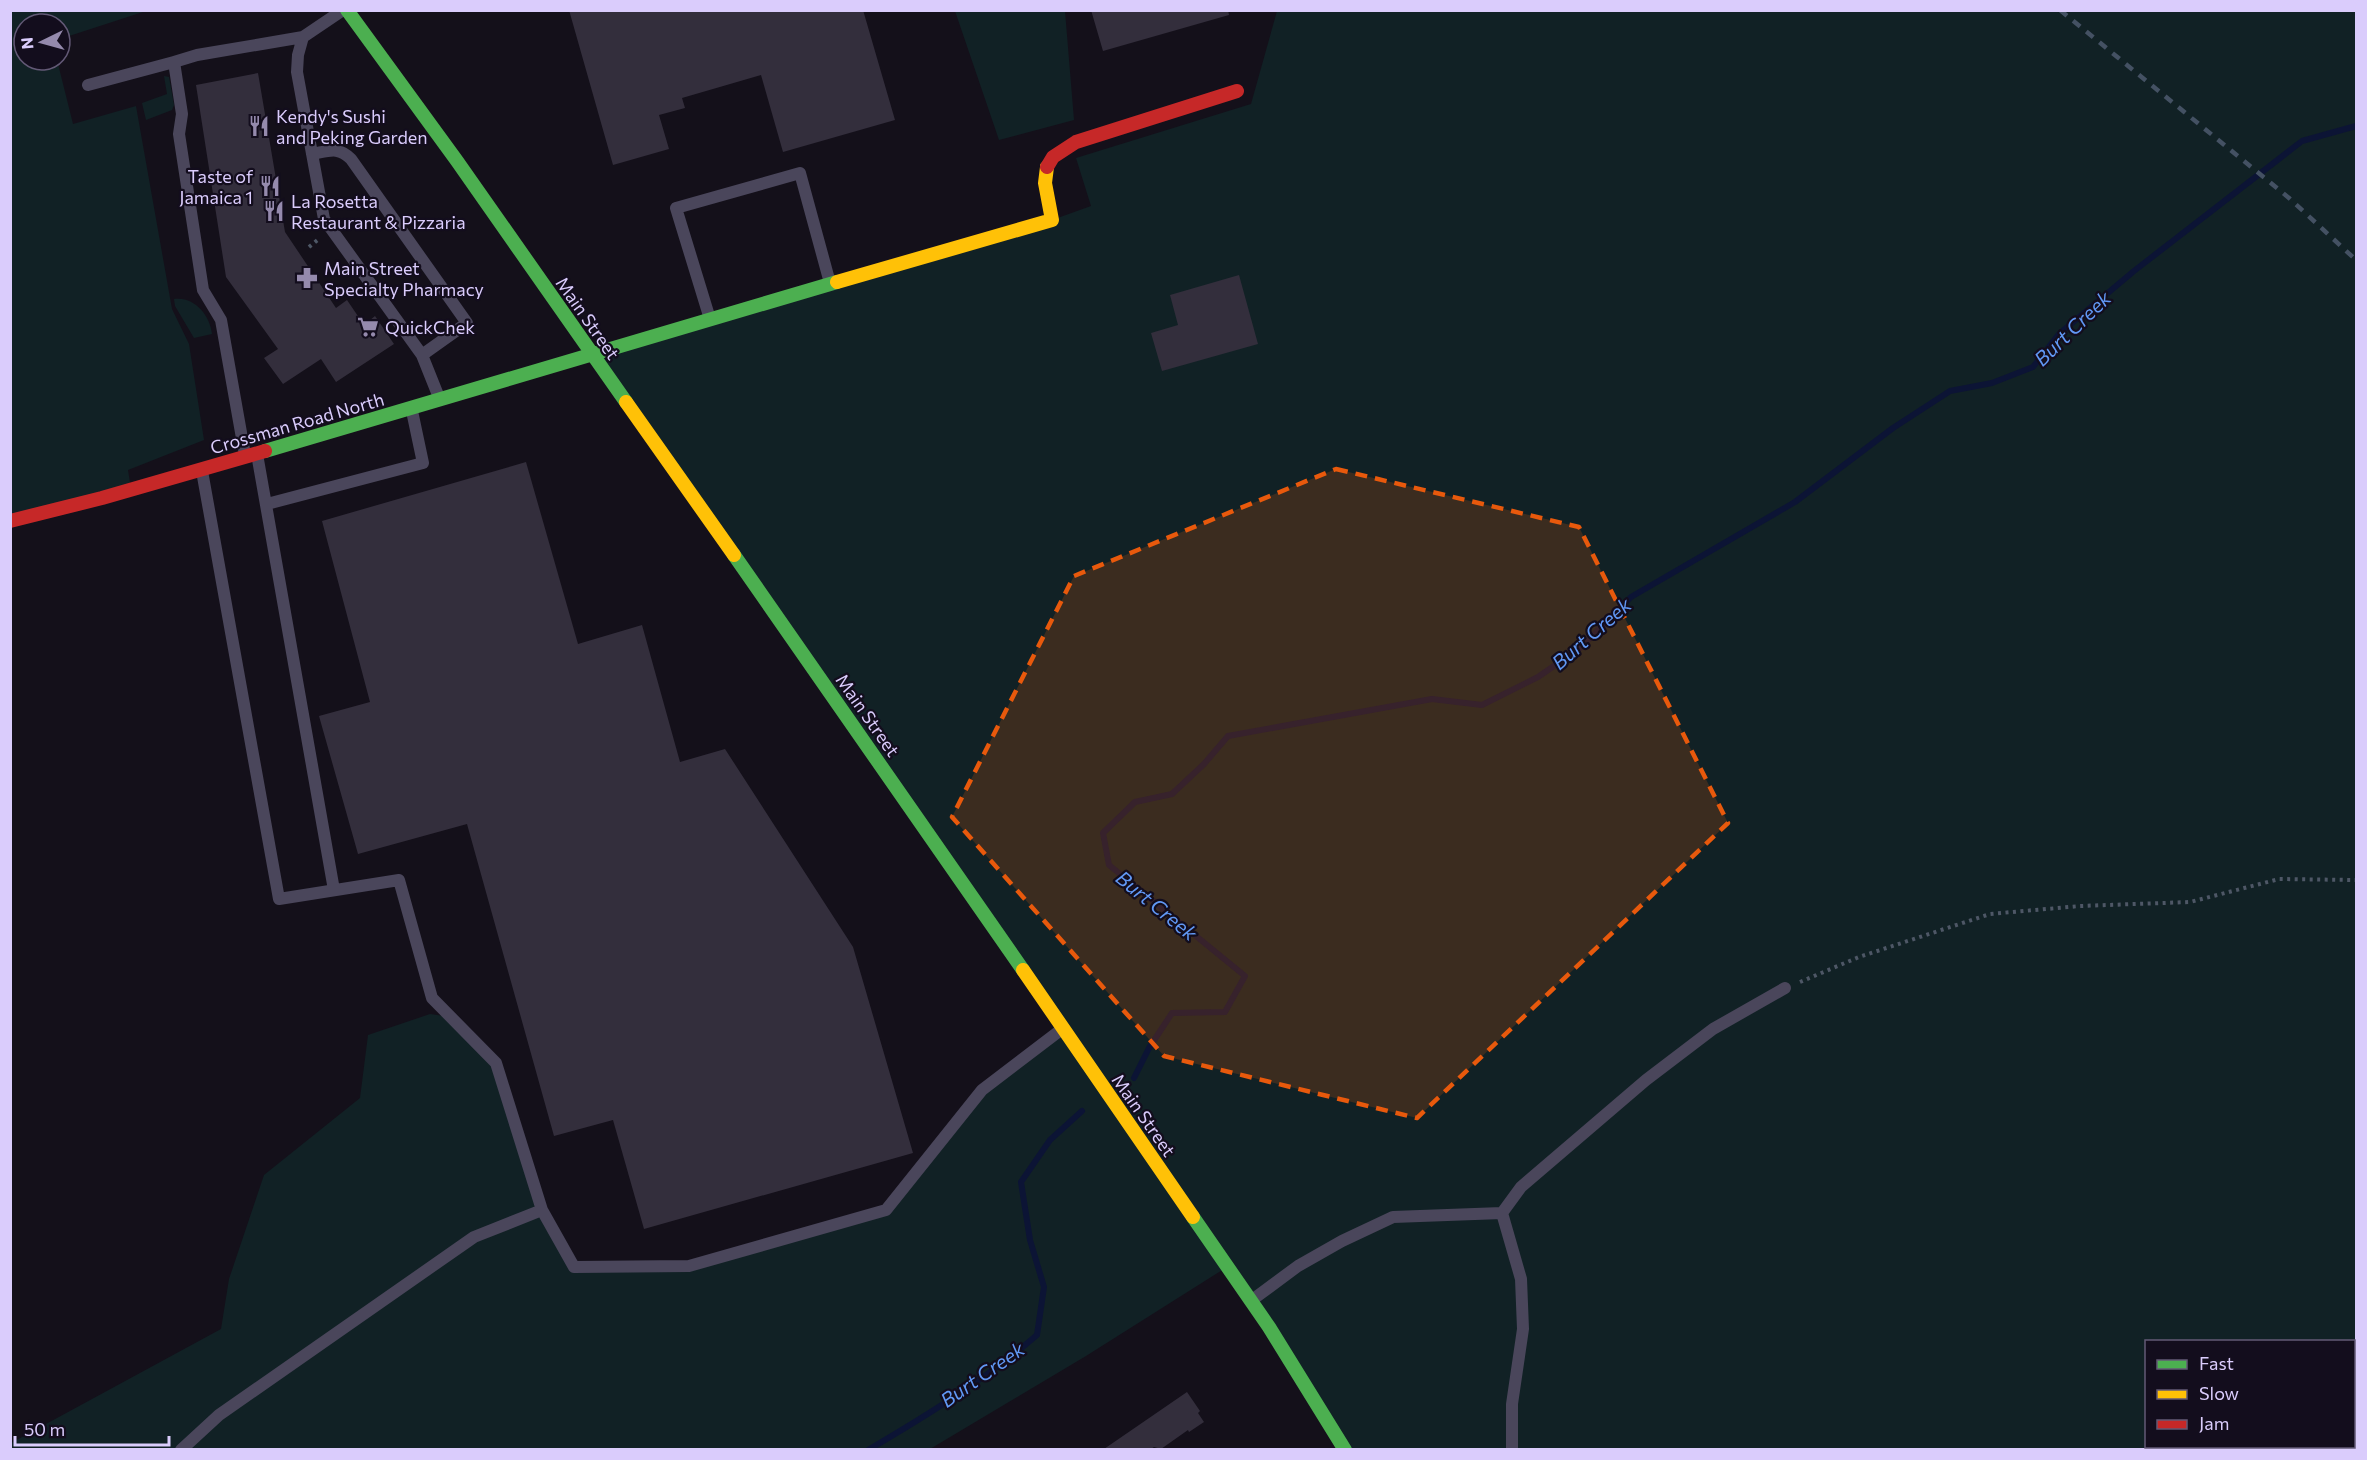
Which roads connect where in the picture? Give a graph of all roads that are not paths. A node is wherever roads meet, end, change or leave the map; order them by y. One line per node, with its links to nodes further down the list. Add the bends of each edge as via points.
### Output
1 (345, 10): 2 (lane); 10 (main road, Main Street, via 457,161)
2 (303, 37): 3 (lane); 6 (lane, via 297,72)
3 (174, 62): 4 (lane); 13 (lane, via 182,114 178,134 203,290 221,320)
4 (88, 85)
5 (1237, 91): 7 (main road, Crossman Road North, via 1058,151 1045,168 1044,185 1052,220)
6 (312, 154): 9 (lane, via 324,219); 9 (lane, via 343,151 351,159 467,323)
7 (831, 285): 8 (main road, Crossman Road North); 8 (lane, via 800,173 676,208)
8 (710, 320): 10 (main road, Crossman Road North)
9 (422, 355): 11 (lane)
10 (592, 355): 11 (main road, Crossman Road North); 19 (main road, Main Street)
11 (441, 401): 12 (main road, Crossman Road North)
12 (412, 409): 13 (main road, Crossman Road North); 15 (lane, via 423,463)
13 (251, 455): 14 (main road, Crossman Road North); 15 (lane)
14 (202, 469): 16 (main road, Crossman Road North); 17 (lane, via 279,899)
15 (267, 504): 17 (lane)
16 (10, 521)
17 (334, 890): 20 (lane, via 399,880 432,998 496,1063)
18 (1785, 988): 21 (lane, via 1713,1029 1646,1080 1521,1187)
19 (1062, 1028): 20 (lane, via 982,1090 886,1210 689,1266 574,1267); 22 (main road, Main Street)
20 (542, 1210): 23 (lane, via 466,1242 219,1415)
21 (1502, 1213): 22 (lane, via 1393,1217 1298,1266); 25 (lane, via 1521,1279 1523,1329 1512,1404)
22 (1251, 1301): 24 (main road, Main Street)
23 (180, 1449)
24 (1345, 1449)
25 (1512, 1449)

